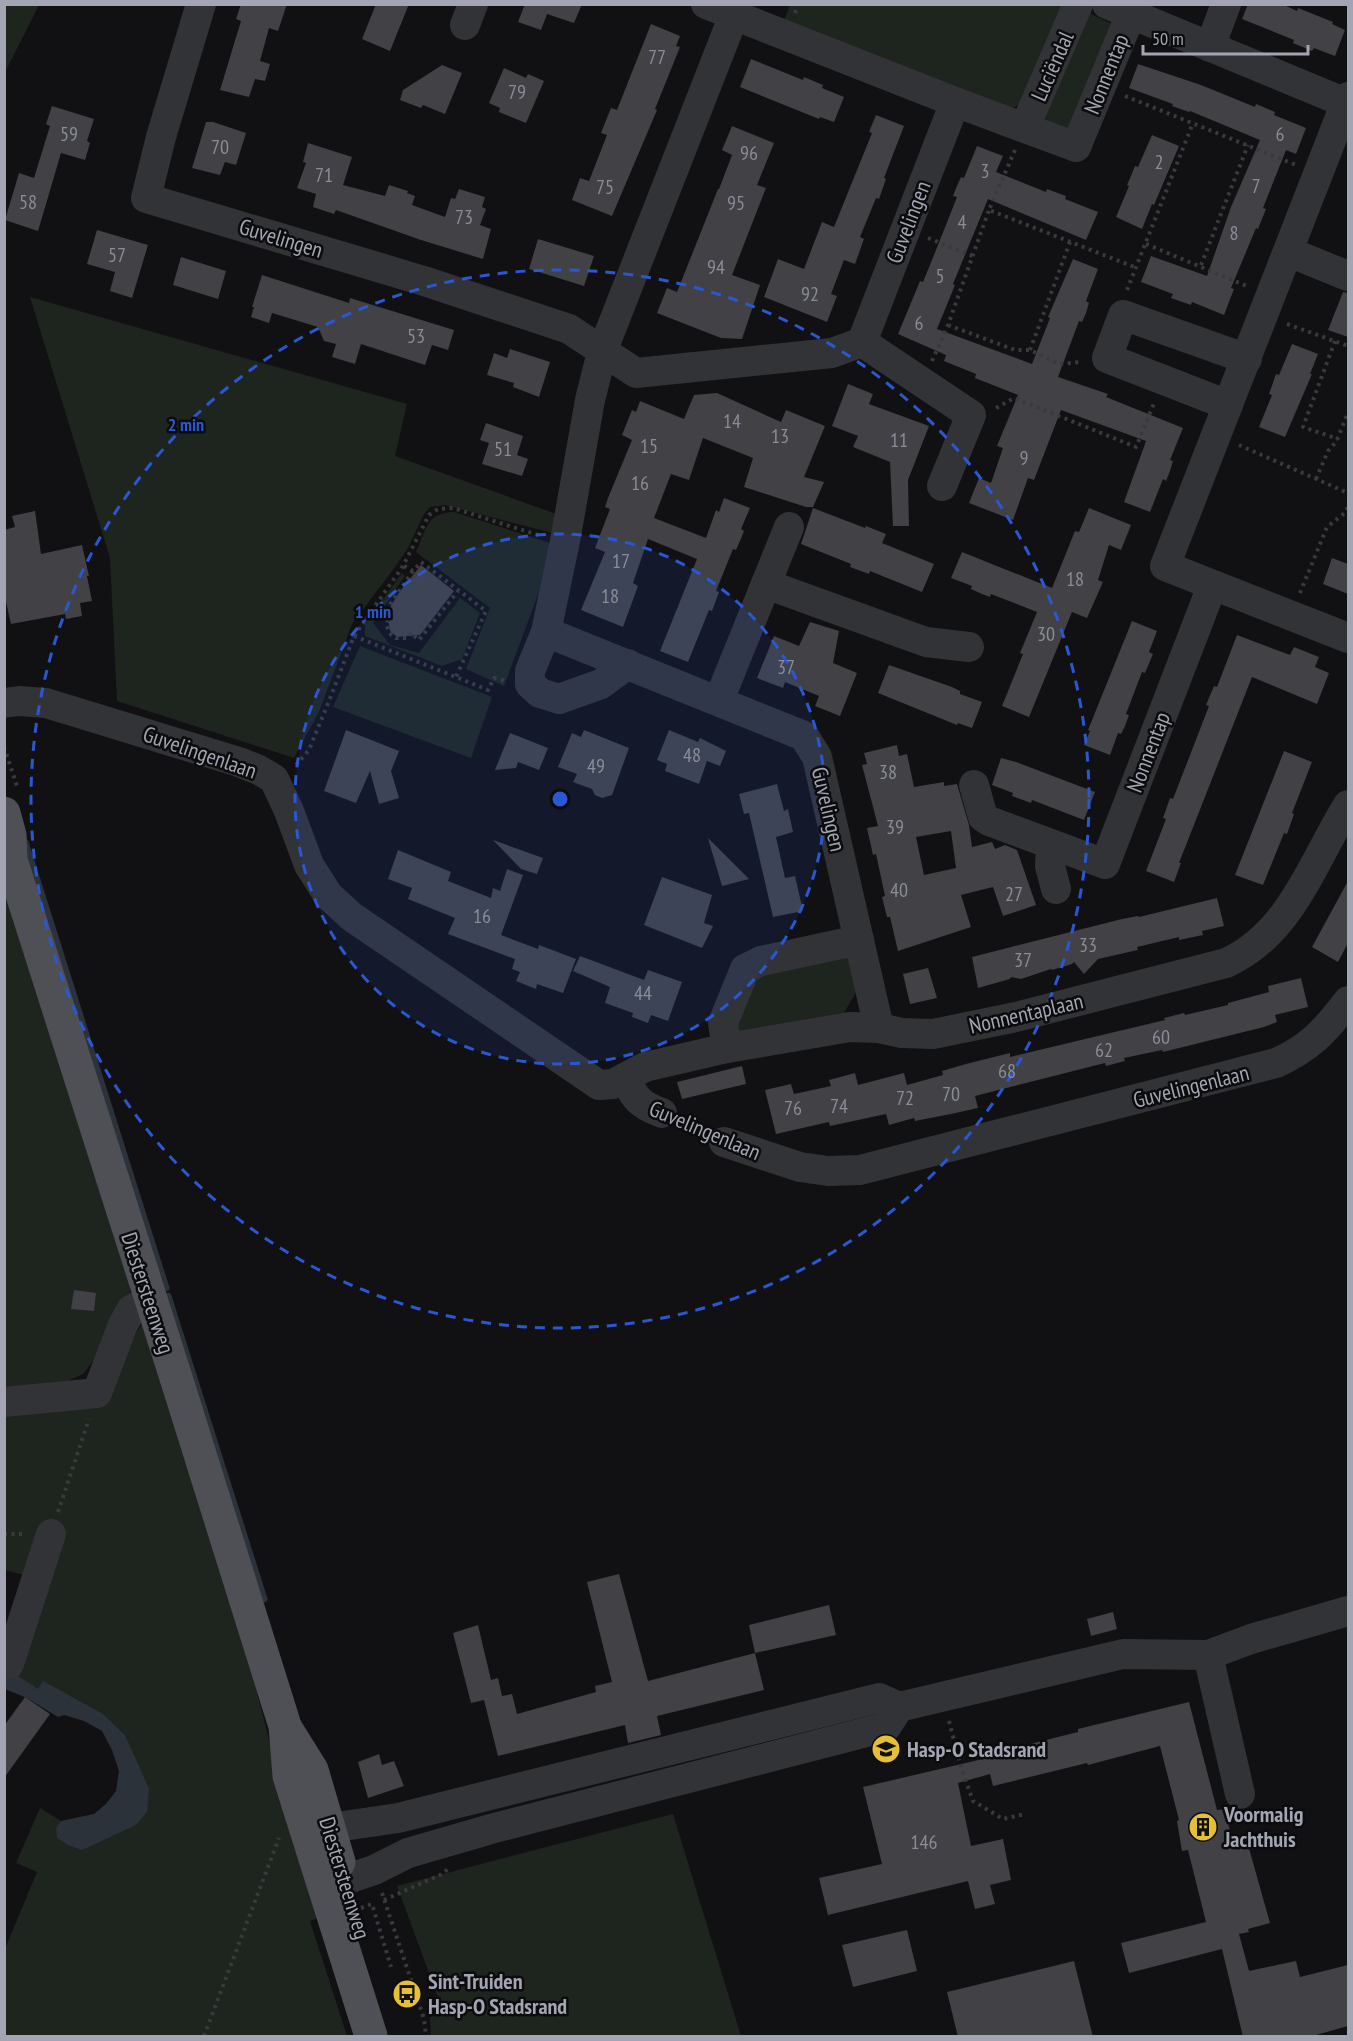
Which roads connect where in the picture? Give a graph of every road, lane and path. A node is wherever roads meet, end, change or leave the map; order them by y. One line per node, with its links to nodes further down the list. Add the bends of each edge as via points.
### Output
1 (201, 4): 31 (street, Guvelingen, via 146,198 424,280 558,325)
2 (706, 4): 6 (street)
3 (1078, 4): 12 (street, Luciëndal)
4 (1226, 4): 7 (street)
5 (1119, 9): 7 (street, Nonnentap); 8 (street, Nonnentap)
6 (734, 15): 10 (street); 31 (street)
7 (1210, 47): 9 (street, Nonnentap)
8 (1101, 86): 11 (path); 12 (street, Nonnentap, via 1076,147)
9 (1347, 100): 14 (street, Nonnentap)
10 (955, 102): 12 (street); 16 (street, Guvelingen)
11 (1193, 123): 13 (path); 18 (path)
12 (1025, 127): 15 (path)
13 (1248, 145): 14 (path); 21 (path)
14 (1319, 174): 19 (street, Nonnentap)
15 (989, 210): 17 (path); 20 (path)
16 (906, 229): 20 (path); 28 (street, Guvelingen)
17 (1070, 242): 22 (path); 30 (path)
18 (1146, 244): 21 (path); 22 (path)
19 (1289, 252): 23 (street); 24 (street, Nonnentap)
20 (973, 256): 26 (path)
21 (1201, 265): 24 (path)
22 (1137, 268): 25 (path, via 1122,304)
23 (1348, 276)
24 (1268, 306): 27 (path); 33 (street, Nonnentap)
25 (1123, 315): 32 (street); 33 (street)
26 (948, 325): 30 (path, via 1015,350); 35 (path)
27 (1335, 341): 29 (path); 39 (path, via 1303,427)
28 (862, 342): 31 (street, Guvelingen, via 832,353 636,373); 35 (street)
29 (1348, 346)
30 (1030, 350): 32 (path, via 1059,364)
31 (602, 352): 45 (street)
32 (1107, 358): 34 (street)
33 (1247, 359): 36 (street, Nonnentap)
34 (1164, 380): 36 (street); 38 (path, via 1136,447 1014,398 990,411)
35 (923, 383): 38 (street)
36 (1226, 409): 40 (path, via 1238,445); 49 (street, Nonnentap, via 1165,566)
37 (1348, 412): 39 (path)
38 (970, 415): 41 (street)
39 (1338, 439): 40 (path)
40 (1316, 479): 42 (path)
41 (942, 486)
42 (1348, 493)
43 (1348, 506): 51 (path, via 1326,527)
44 (789, 527): 48 (street)
45 (565, 541): 46 (path, via 453,508 438,509 429,515); 52 (street)
46 (403, 566): 47 (path); 53 (path)
47 (412, 571): 50 (path, via 420,562); 50 (path, via 384,613 389,618 389,633 396,638 408,638 411,633 419,640)
48 (766, 584): 55 (street, via 926,642); 59 (street)
49 (1212, 585): 51 (street, Nonnentap); 67 (street, Nonnentap, via 1105,864)
50 (458, 591): 57 (path, via 486,611)
51 (1291, 616): 54 (street, Nonnentap)
52 (546, 632): 56 (street, Guvelingen); 58 (street, via 530,671)
53 (354, 636): 57 (path); 63 (path, via 309,750 292,770)
54 (1348, 638)
55 (969, 647)
56 (628, 664): 58 (street, via 601,684 560,699 540,693); 59 (street, Guvelingen)
57 (456, 677): 58 (path, via 488,690 494,678)
58 (530, 684)
59 (719, 700): 70 (street, Guvelingen, via 804,736 817,757)
60 (4, 703): 63 (street, Guvelingenlaan, via 46,703 239,762)
61 (4, 747): 62 (path, via 10,764)
62 (4, 766)
63 (274, 779): 74 (street, Guvelingenlaan, via 309,865 328,896 352,917 599,1085)
64 (974, 785): 67 (street, Nonnentap, via 983,817)
65 (1348, 805): 72 (street, Nonnentaplaan, via 1280,922 1244,955 1186,974 933,1034)
66 (4, 813): 68 (main road, Diestersteenweg, via 10,836)
67 (1051, 845): 69 (street, via 1050,866)
68 (8, 856): 77 (main road, Diestersteenweg)
69 (1056, 889)
70 (859, 940): 72 (street, Guvelingen); 73 (street, via 761,961 745,969 723,1023)
71 (1348, 1001): 76 (street, Guvelingenlaan, via 1311,1044 1276,1063 860,1170 800,1167)
72 (879, 1028): 73 (street, Nonnentaplaan, via 850,1027)
73 (727, 1048): 74 (street, Nonnentaplaan, via 645,1067)
74 (625, 1078): 75 (street, Guvelingenlaan, via 633,1096)
75 (662, 1113): 76 (path, Guvelingenlaan)
76 (724, 1142)
77 (150, 1299): 78 (street, via 131,1311); 86 (main road, Diestersteenweg)
78 (97, 1393): 79 (street); 80 (path)
79 (4, 1402)
80 (51, 1534): 83 (street)
81 (1348, 1611): 82 (street)
82 (1208, 1655): 84 (street, via 1123,1654); 87 (street)
83 (9, 1664)
84 (943, 1697): 85 (street); 90 (path, via 974,1801 1003,1819)
85 (900, 1707): 88 (street, via 879,1698); 92 (street, via 886,1727)
86 (285, 1726): 89 (main road, Diestersteenweg, via 289,1776); 93 (main road, Diestersteenweg, via 312,1770)
87 (1240, 1794)
88 (484, 1797): 91 (street); 92 (street)
89 (297, 1803): 93 (main road, Diestersteenweg); 97 (path, via 285,1823)
90 (1025, 1814)
91 (398, 1818): 93 (street); 94 (street)
92 (491, 1829): 94 (street)
93 (319, 1832): 95 (main road, Diestersteenweg)
94 (408, 1853): 95 (street)
95 (351, 1886): 96 (path, via 372,1904); 98 (main road, Diestersteenweg); 99 (main road, Diestersteenweg); 100 (path, via 424,2019)
96 (391, 1967)
97 (204, 2037)
98 (371, 2037)
99 (393, 2037)
100 (426, 2037)

